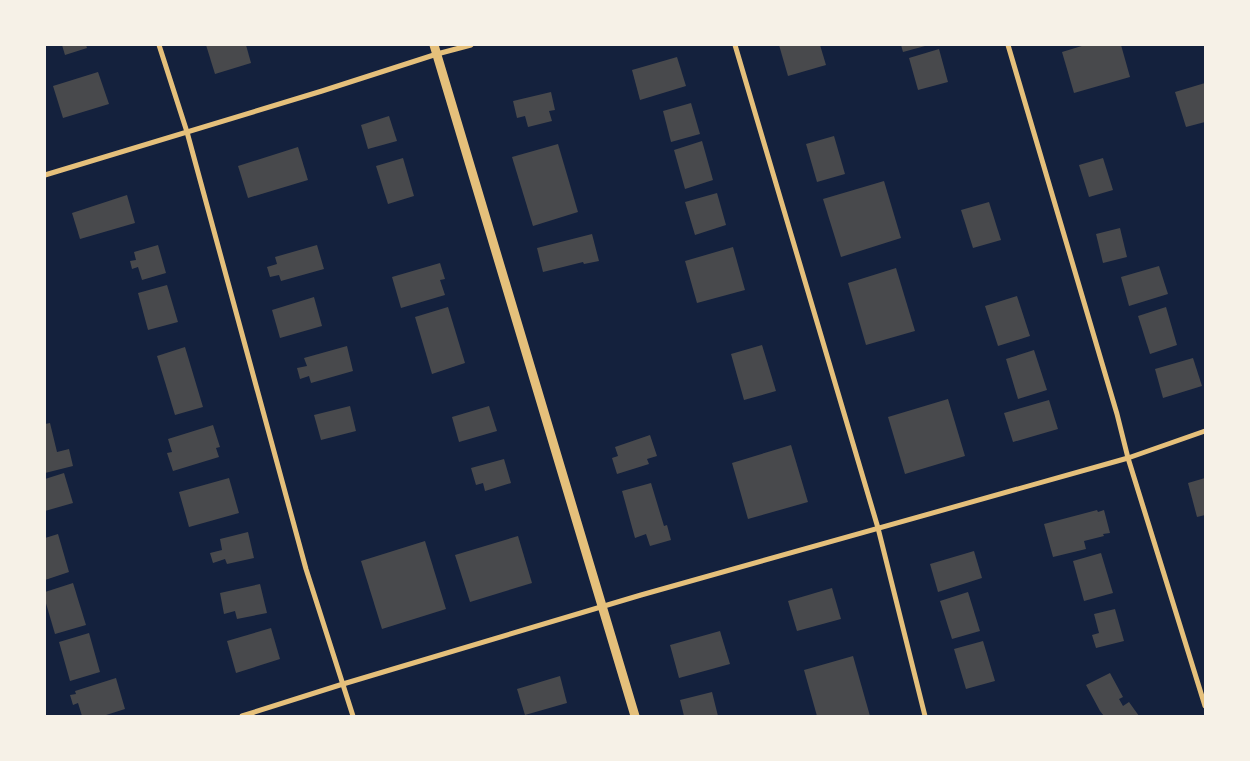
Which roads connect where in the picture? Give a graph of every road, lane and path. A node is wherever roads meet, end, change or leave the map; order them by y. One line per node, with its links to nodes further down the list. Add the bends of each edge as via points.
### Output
1 (159, 45): 6 (street)
2 (470, 45): 5 (street)
3 (735, 45): 10 (street)
4 (1008, 45): 9 (street)
5 (435, 49): 6 (street, via 322,91); 11 (street)
6 (187, 132): 7 (street); 12 (street, via 306,569)
7 (45, 174)
8 (1205, 431): 9 (street)
9 (1128, 458): 10 (street); 13 (street)
10 (878, 528): 11 (street); 17 (street)
11 (602, 606): 12 (street); 16 (street)
12 (343, 684): 14 (street); 15 (street)
13 (1205, 706)
14 (242, 716)
15 (353, 716)
16 (635, 716)
17 (925, 716)

